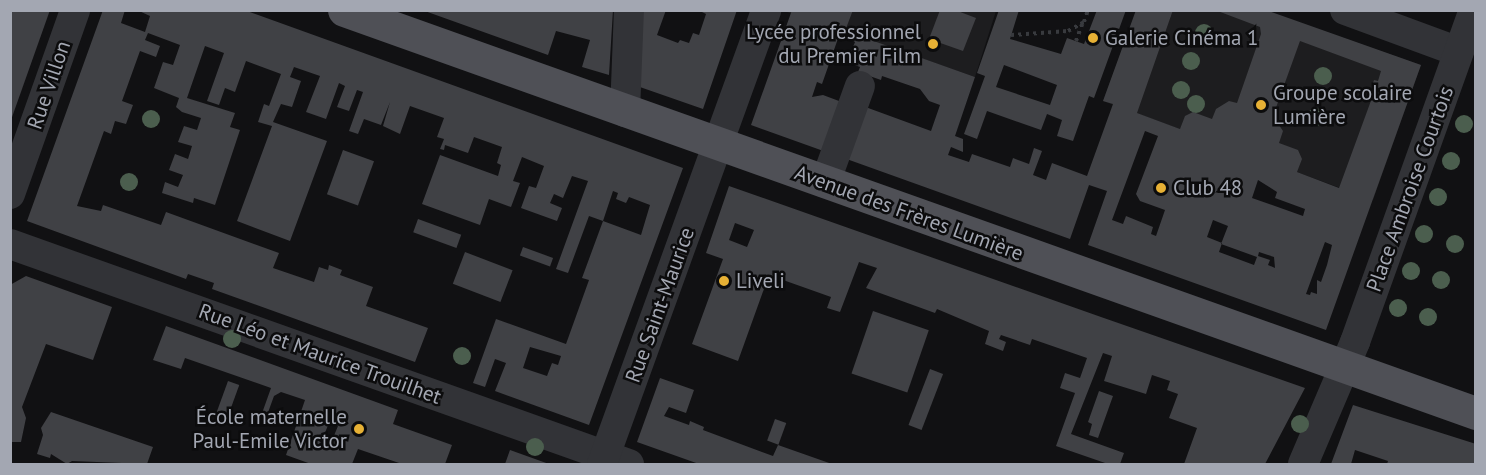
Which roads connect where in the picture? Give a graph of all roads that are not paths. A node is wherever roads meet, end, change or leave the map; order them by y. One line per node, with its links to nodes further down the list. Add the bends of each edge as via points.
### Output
1 (75, 10): 12 (street, Rue Villon)
2 (344, 10): 9 (main road, Avenue des Frères Lumière)
3 (628, 10): 9 (street)
4 (766, 10): 10 (street, Rue Saint-Maurice)
5 (1345, 10): 7 (street)
6 (1474, 10): 7 (street, Place Ambroise Courtois)
7 (1459, 52): 14 (street, Place Ambroise Courtois)
8 (860, 86): 11 (street)
9 (625, 112): 10 (main road, Avenue des Frères Lumière)
10 (718, 146): 11 (main road, Avenue des Frères Lumière); 16 (street, Rue Saint-Maurice)
11 (825, 183): 14 (main road, Avenue des Frères Lumière)
12 (10, 194)
13 (10, 244): 16 (street, Rue Léo et Maurice Trouilhet)
14 (1345, 368): 15 (main road, Avenue des Frères Lumière); 17 (street, Place Ambroise Courtois)
15 (1476, 413)
16 (612, 461)
17 (1303, 465)

